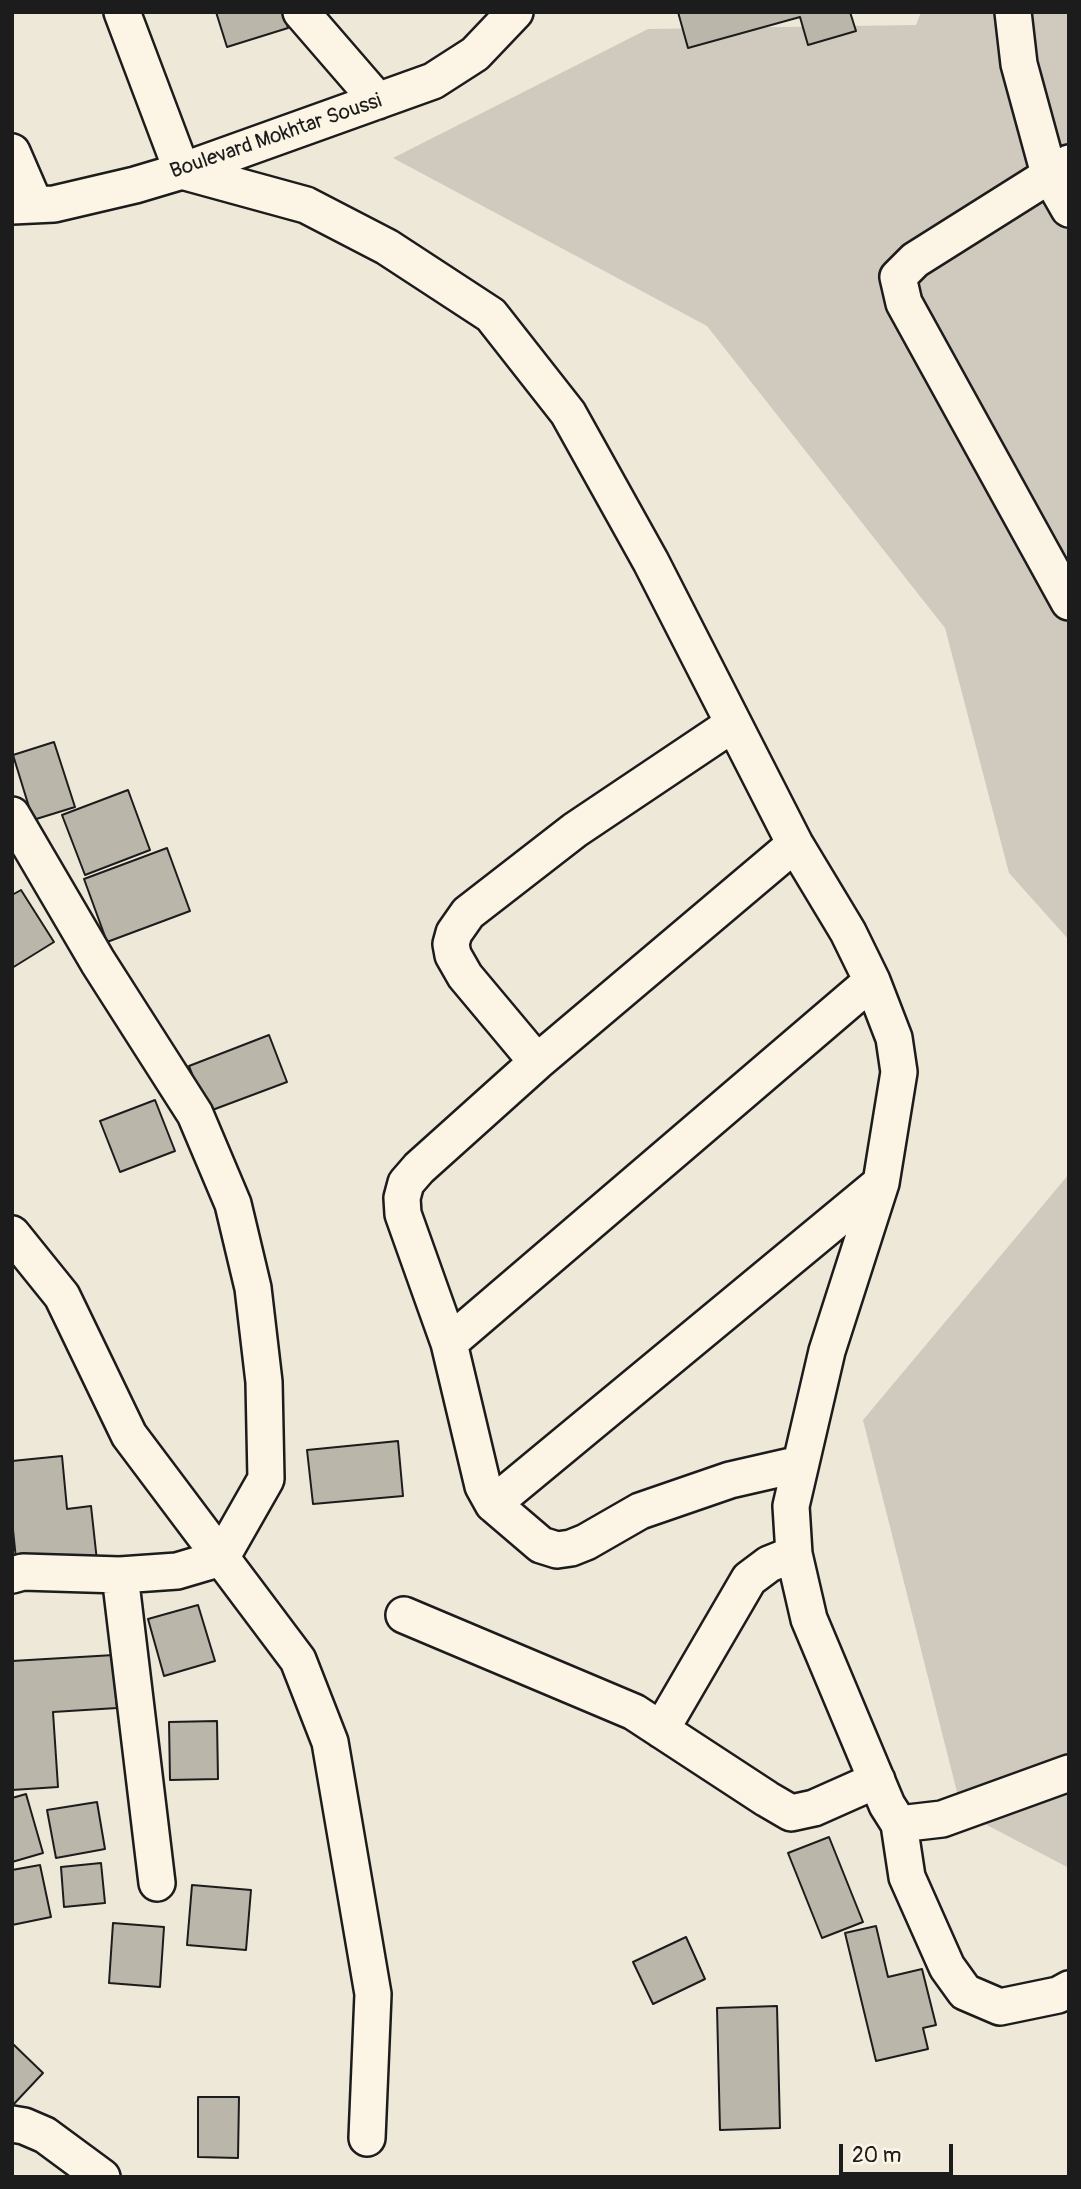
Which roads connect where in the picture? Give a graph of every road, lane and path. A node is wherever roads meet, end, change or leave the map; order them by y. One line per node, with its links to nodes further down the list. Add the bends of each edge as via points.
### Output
1 (122, 12): 8 (street)
2 (301, 12): 5 (street)
3 (515, 12): 5 (street, Boulevard Mokhtar Soussi, via 475,54 433,81)
4 (1013, 12): 7 (street, via 1019,64)
5 (378, 101): 8 (street, Boulevard Mokhtar Soussi)
6 (12, 152): 9 (street)
7 (1059, 168): 10 (street); 11 (street, via 915,260 898,276 904,303)
8 (181, 171): 9 (street, Boulevard Mokhtar Soussi, via 54,204); 12 (street, via 306,205 387,247 491,315 568,413)
9 (23, 206)
10 (1069, 209)
11 (1069, 602)
12 (733, 724): 14 (street); 16 (street, via 575,830 468,913 454,933 453,955 465,976)
13 (12, 815): 23 (street, via 195,1114 233,1204 253,1288 264,1382 266,1479)
14 (795, 844): 15 (street); 16 (street)
15 (872, 982): 17 (street, via 894,1038 899,1072); 19 (street)
16 (537, 1062): 19 (street, via 406,1183 404,1214)
17 (881, 1184): 20 (street, via 827,1351); 21 (street)
18 (12, 1234): 23 (street, via 62,1296 129,1435)
19 (449, 1343): 21 (street, via 483,1486)
20 (800, 1464): 21 (street, via 730,1480 640,1511 586,1542 557,1550 541,1545); 22 (street, via 791,1506)
21 (493, 1504)
22 (794, 1555): 27 (street, via 769,1564 749,1579); 29 (street, via 809,1619)
23 (221, 1558): 25 (street, via 177,1571); 34 (street, via 298,1660 330,1741 373,1994)
24 (12, 1575): 25 (street)
25 (120, 1575): 31 (street)
26 (404, 1615): 27 (street, via 634,1712)
27 (661, 1730): 29 (street, via 791,1813 814,1808)
28 (1069, 1773): 30 (street, via 942,1819)
29 (877, 1780): 30 (street)
30 (899, 1824): 32 (street, via 907,1877 947,1967 965,1992 1000,2007)
31 (156, 1883)
32 (1069, 1989)
33 (12, 2124): 35 (street, via 45,2135)
34 (367, 2138)
35 (102, 2177)

